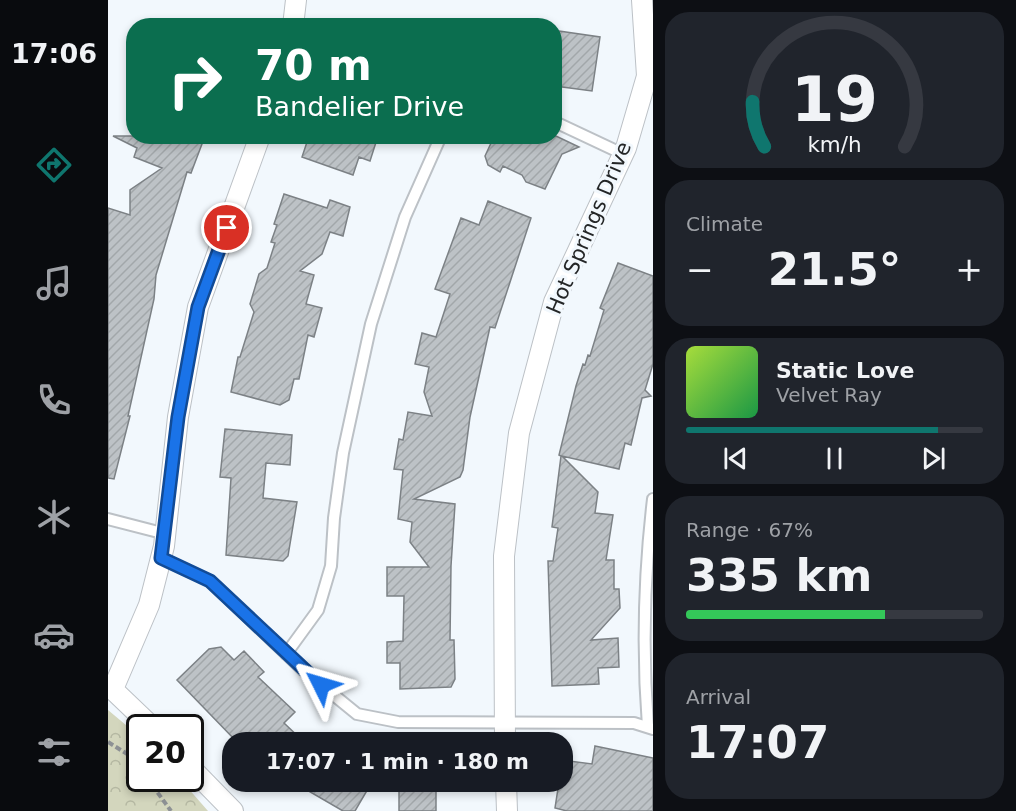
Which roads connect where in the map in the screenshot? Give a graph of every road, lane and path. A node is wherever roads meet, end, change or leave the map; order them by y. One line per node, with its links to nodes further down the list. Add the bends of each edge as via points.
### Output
1 (296, 0): 3 (street)
2 (642, 0): 7 (street, Hot Springs Drive, via 647,76)
3 (294, 18)
4 (562, 125): 7 (lane)
5 (257, 144): 10 (street, via 198,307 178,417)
6 (437, 144): 12 (lane, via 405,217 371,324 343,453 333,518 331,566 318,610)
7 (623, 154): 15 (street, Hot Springs Drive, via 554,302 519,433 504,556)
8 (653, 499): 16 (lane, via 645,569 642,661)
9 (108, 519): 10 (lane)
10 (166, 534): 11 (street)
11 (161, 558): 12 (lane, via 210,581); 13 (street, via 149,605)
12 (286, 654): 15 (lane, via 357,714 398,722)
13 (110, 687): 14 (street)
14 (138, 714)
15 (504, 721): 16 (lane, via 634,723); 17 (street, Hot Springs Drive)
16 (650, 728)
17 (505, 732)
18 (108, 742): 19 (path)
19 (126, 753)
20 (204, 781): 24 (street)
21 (157, 792): 23 (path)
22 (506, 792): 25 (street)
23 (171, 811)
24 (233, 811)
25 (507, 811)

